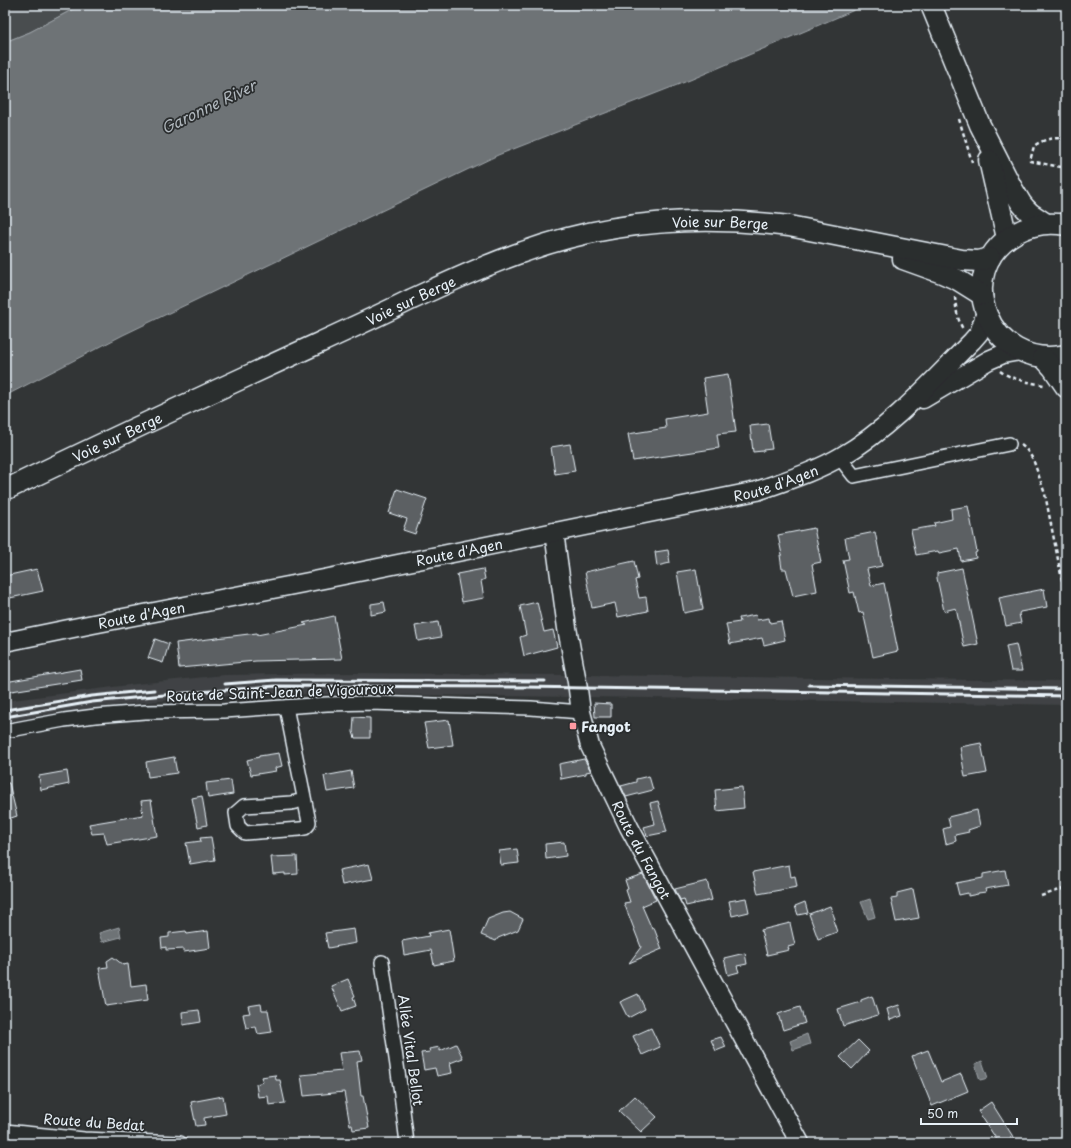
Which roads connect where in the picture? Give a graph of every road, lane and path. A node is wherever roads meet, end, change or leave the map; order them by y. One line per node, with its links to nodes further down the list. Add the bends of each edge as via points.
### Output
1 (931, 5): 2 (main road)
2 (965, 110): 3 (main road); 5 (path)
3 (980, 125): 7 (main road, via 1020,202); 10 (main road)
4 (1066, 139): 6 (path, via 1040,141 1034,146 1030,161)
5 (974, 168)
6 (1066, 168)
7 (1045, 223): 8 (main road); 10 (main road, via 1025,228)
8 (1066, 225)
9 (843, 237): 11 (main road, via 962,260 979,261); 12 (main road, via 958,280); 20 (main road, Voie sur Berge, via 769,223 705,220 611,228 537,247 470,272)
10 (1007, 238): 11 (main road)
11 (990, 258): 12 (main road, via 982,282)
12 (984, 304): 13 (main road, via 991,324 999,335); 17 (main road, Route d'Agen, via 979,333)
13 (1020, 351): 15 (main road); 17 (main road, Route d'Agen, via 989,360)
14 (1066, 355): 15 (main road)
15 (1043, 357): 16 (main road)
16 (1066, 387)
17 (896, 417): 19 (main road, Route d'Agen)
18 (1010, 444): 19 (street, via 854,476); 22 (path, via 1019,443 1033,459 1045,494)
19 (840, 458): 21 (main road, Route d'Agen, via 757,490)
20 (5, 490)
21 (554, 532): 23 (main road, Route d'Agen); 25 (main road, Route du Fangot)
22 (1066, 600)
23 (5, 642)
24 (286, 708): 25 (street, Route de Saint-Jean de Vigouroux, via 370,703); 26 (street, Route de Saint-Jean de Vigouroux, via 95,716); 27 (street)
25 (581, 712): 34 (main road, Route du Fangot, via 590,746 629,827)
26 (5, 731)
27 (304, 800): 27 (street, via 309,822 300,830 245,833 238,826 236,813 244,806)
28 (1066, 888): 29 (path)
29 (1041, 896)
30 (382, 962): 33 (street, Allée Vital Bellot)
31 (5, 1131): 32 (street, Route du Bedat, via 84,1139)
32 (180, 1143)
33 (407, 1143)
34 (800, 1143)

